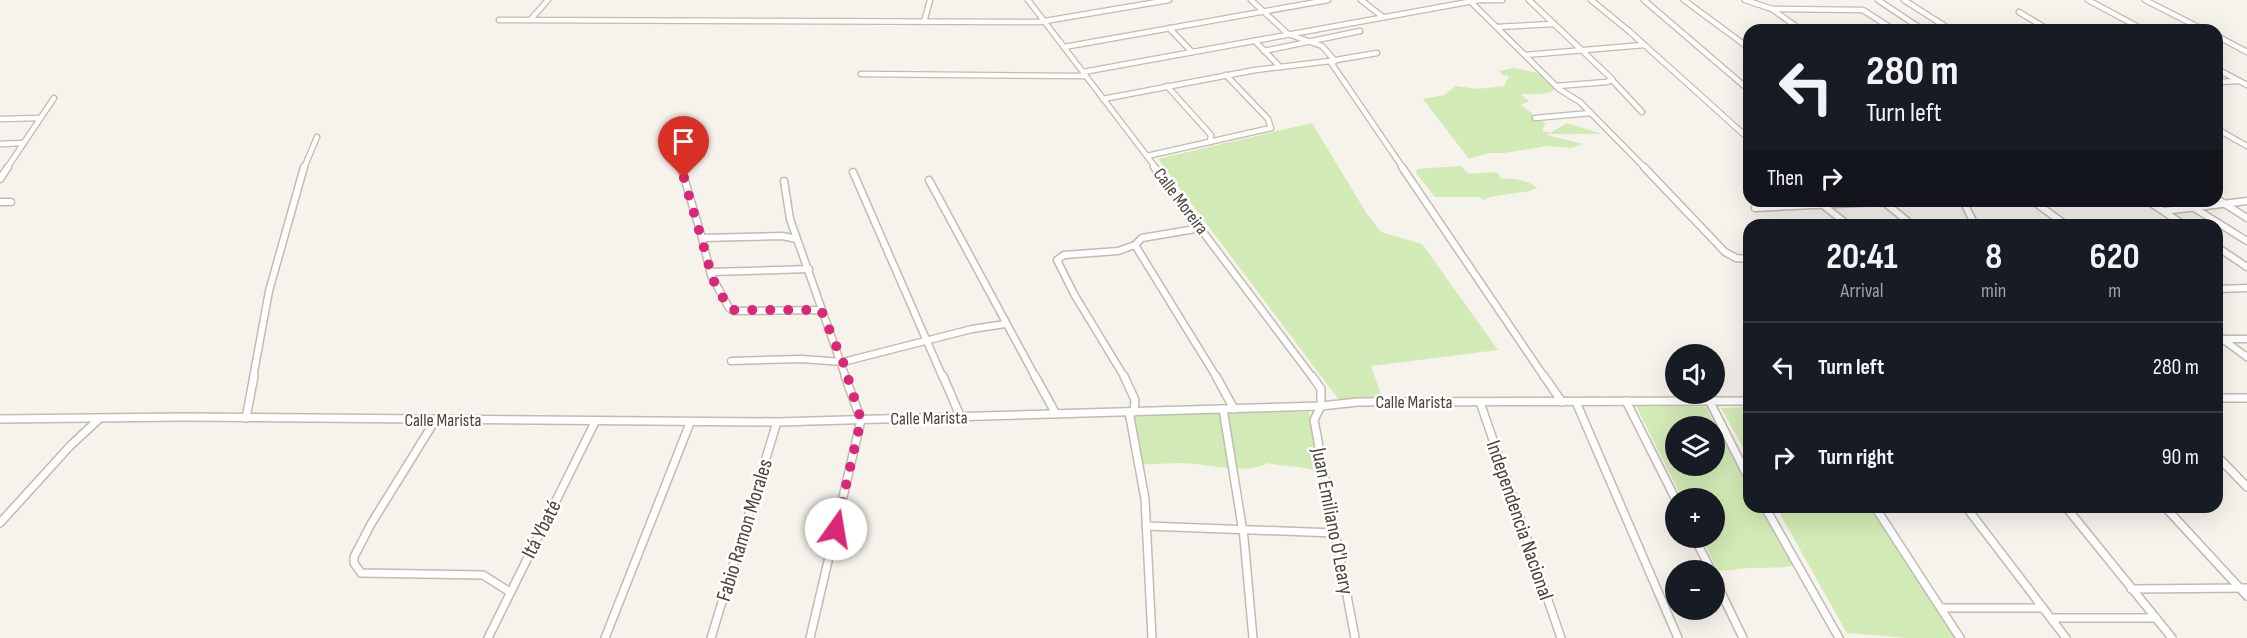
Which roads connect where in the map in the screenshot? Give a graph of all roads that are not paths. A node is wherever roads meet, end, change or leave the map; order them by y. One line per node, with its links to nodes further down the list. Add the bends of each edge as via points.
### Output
1 (548, 0): 24 (street)
2 (930, 0): 26 (street)
3 (1028, 0): 27 (street, Calle Moreira)
4 (1168, 0): 27 (street)
5 (1251, 0): 21 (street)
6 (1328, 0): 21 (street)
7 (1361, 0): 23 (street)
8 (1479, 0): 9 (street); 19 (street)
9 (1502, 0)
10 (1529, 0): 28 (street)
11 (1591, 0): 44 (street)
12 (1644, 0): 61 (street)
13 (1684, 0): 43 (street)
14 (1745, 0): 20 (street)
15 (1878, 0): 31 (street)
16 (1904, 0): 32 (street)
17 (2088, 0): 34 (street)
18 (2145, 0): 35 (street)
19 (1471, 2): 23 (street); 36 (street)
20 (1772, 9): 29 (street); 30 (street, via 1863,9)
21 (1263, 12): 37 (street); 39 (street)
22 (2019, 12): 33 (street)
23 (1383, 17): 39 (street)
24 (531, 19): 25 (street); 26 (street)
25 (499, 20)
26 (924, 22): 27 (street)
27 (1045, 22): 45 (street, Calle Moreira)
28 (1553, 24): 36 (street); 48 (street)
29 (1793, 24)
30 (1885, 24)
31 (1914, 24)
32 (1942, 24)
33 (2039, 24)
34 (2133, 24)
35 (2192, 24)
36 (1497, 27): 51 (street)
37 (1169, 28): 45 (street); 47 (street)
38 (1360, 31): 42 (street)
39 (1288, 34): 41 (street); 42 (street)
40 (2223, 39): 49 (street)
41 (1255, 41): 46 (street); 47 (street)
42 (1308, 42): 46 (street); 52 (street, via 1322,46)
43 (1743, 44)
44 (1644, 45): 48 (street); 73 (street)
45 (1064, 47): 56 (street, Calle Moreira)
46 (1264, 51): 53 (street)
47 (1192, 52): 56 (street)
48 (1583, 52): 51 (street); 58 (street)
49 (2247, 52)
50 (1377, 53): 52 (street)
51 (1525, 55): 64 (street)
52 (1332, 61): 53 (street); 133 (street)
53 (1280, 67): 57 (street)
54 (2223, 72): 59 (street)
55 (861, 74): 56 (street)
56 (1084, 74): 66 (street, Calle Moreira)
57 (1226, 75): 63 (street); 76 (street, via 1268,119 1271,128)
58 (1612, 80): 64 (street); 67 (street)
59 (2240, 81): 60 (street); 62 (street)
60 (2223, 82)
61 (1743, 85)
62 (2247, 85)
63 (1167, 86): 66 (street); 76 (street, via 1211,135)
64 (1556, 86): 68 (street)
65 (54, 98): 69 (street)
66 (1103, 99): 79 (street, Calle Moreira)
67 (1642, 112)
68 (1591, 113): 70 (street); 112 (street, via 1725,252)
69 (40, 118): 71 (street); 75 (street)
70 (1535, 118)
71 (0, 119)
72 (2223, 133): 78 (street)
73 (1743, 135)
74 (317, 137): 143 (street, via 306,160 269,291)
75 (23, 143): 77 (street); 81 (street)
76 (1209, 143): 79 (street)
77 (0, 144)
78 (2247, 147)
79 (1147, 156): 106 (street, Calle Moreira)
80 (680, 162): 107 (street)
81 (2, 172): 83 (street)
82 (853, 172): 122 (street)
83 (0, 179)
84 (928, 180): 119 (street)
85 (784, 181): 108 (street)
86 (2247, 201): 89 (street)
87 (0, 202): 88 (street)
88 (11, 202)
89 (2225, 204): 99 (street)
90 (1768, 207): 97 (street)
91 (1825, 207): 100 (street)
92 (1891, 207): 101 (street)
93 (2041, 207): 102 (street)
94 (2157, 207): 98 (street)
95 (2186, 207): 98 (street)
96 (2194, 207): 104 (street)
97 (1755, 208)
98 (2163, 211): 103 (street)
99 (2247, 218)
100 (1840, 219)
101 (1905, 219)
102 (2058, 219)
103 (2175, 219)
104 (2212, 219)
105 (2223, 226): 109 (street)
106 (1201, 228): 110 (street, via 1149,236); 137 (street, Calle Moreira, via 1304,364 1321,390)
107 (702, 237): 108 (street); 115 (street)
108 (797, 239): 114 (street)
109 (2247, 241)
110 (1135, 245): 139 (street, via 1138,256); 140 (street, via 1118,251 1064,255 1057,260 1131,388 1135,400)
111 (2223, 251): 113 (street)
112 (1743, 259)
113 (2247, 267)
114 (809, 269): 115 (street); 118 (street)
115 (711, 272): 118 (street, via 733,310)
116 (2247, 288): 117 (street)
117 (2223, 289)
118 (821, 310): 126 (street)
119 (1005, 324): 122 (street); 141 (street)
120 (2223, 338): 121 (street)
121 (2247, 339)
122 (927, 341): 126 (street); 144 (street)
123 (2223, 341): 124 (street)
124 (2247, 357)
125 (731, 361): 126 (street)
126 (843, 362): 147 (street)
127 (2223, 398): 128 (street)
128 (2247, 398)
129 (1626, 401): 130 (street, Calle Marista); 134 (street, Calle Marista); 154 (street)
130 (1665, 401)
131 (1743, 401): 135 (street, Calle Marista)
132 (1480, 402): 133 (street, Calle Marista); 137 (street, Calle Marista, via 1358,402); 180 (street, Independencia Nacional)
133 (1562, 402): 134 (street, Calle Marista)
134 (1576, 402): 181 (street)
135 (1725, 402)
136 (1711, 404): 152 (street)
137 (1321, 406): 139 (street, Calle Marista); 163 (street, Juan Emiliano O'Leary, via 1314,420)
138 (1223, 409): 139 (street, Calle Marista); 140 (street, Calle Marista); 162 (street)
139 (1234, 409)
140 (1132, 412): 141 (street, Calle Marista); 161 (street)
141 (1056, 414): 144 (street, Calle Marista)
142 (99, 418): 143 (street, Calle Marista); 145 (street, Calle Marista); 160 (street)
143 (246, 418): 146 (street, Calle Marista)
144 (961, 418): 147 (street, Calle Marista)
145 (0, 419)
146 (436, 419): 148 (street, Calle Marista); 166 (street, via 371,524 354,563 361,573 483,575)
147 (861, 420): 149 (street, Calle Marista); 176 (street)
148 (595, 422): 150 (street, Calle Marista); 166 (street, Itá Ybaté)
149 (777, 422): 150 (street, Calle Marista); 175 (street, Fabio Ramon Morales)
150 (690, 423): 174 (street)
151 (2223, 462): 153 (street)
152 (1743, 467)
153 (2247, 487)
154 (1670, 488)
155 (1768, 513): 183 (street)
156 (1879, 513): 169 (street)
157 (1971, 513): 170 (street)
158 (2071, 513): 165 (street)
159 (2171, 513): 164 (street)
160 (0, 523)
161 (1146, 526): 162 (street); 177 (street)
162 (1243, 531): 163 (street); 178 (street)
163 (1335, 533): 179 (street, Juan Emiliano O'Leary)
164 (2244, 588): 165 (street); 167 (street)
165 (2132, 589): 172 (street)
166 (510, 592): 173 (street, Itá Ybaté)
167 (2247, 596)
168 (1725, 601): 182 (street)
169 (1941, 608): 170 (street); 184 (street)
170 (2043, 608): 171 (street)
171 (2051, 618): 172 (street); 185 (street)
172 (2156, 618): 186 (street)
173 (488, 638)
174 (605, 638)
175 (711, 638)
176 (810, 638)
177 (1152, 638)
178 (1253, 638)
179 (1355, 638)
180 (1561, 638)
181 (1678, 638)
182 (1743, 638)
183 (1839, 638)
184 (1960, 638)
185 (2066, 638)
186 (2172, 638)

